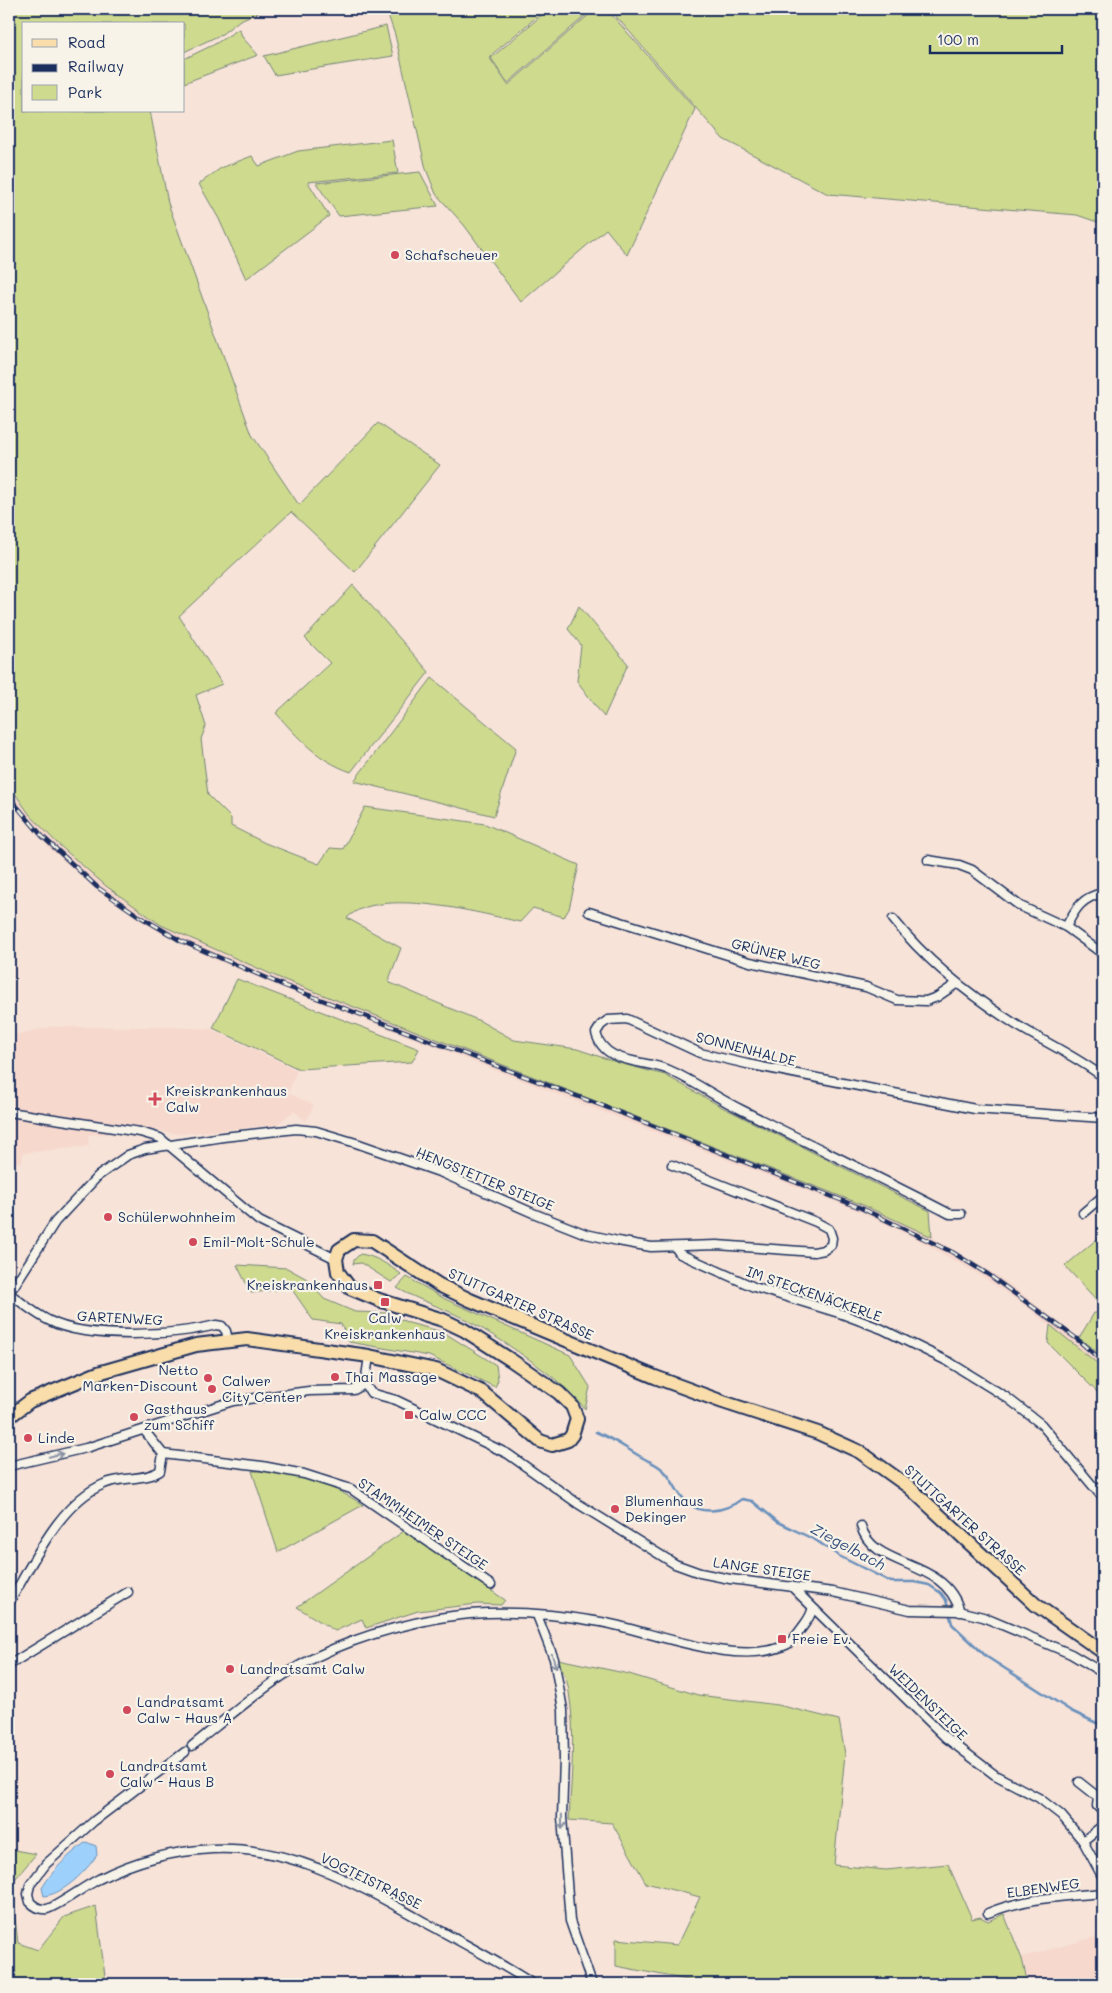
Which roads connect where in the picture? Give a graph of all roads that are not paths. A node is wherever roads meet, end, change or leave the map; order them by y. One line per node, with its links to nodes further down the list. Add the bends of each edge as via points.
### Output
1 (928, 860): 5 (street, via 972,870 1020,906)
2 (1103, 893): 5 (street, via 1085,899)
3 (589, 912): 7 (street, GRÜNER WEG, via 750,962 866,987 897,1000 926,1001)
4 (893, 919): 7 (street)
5 (1066, 927): 6 (street)
6 (1103, 954)
7 (956, 984): 8 (street, via 1008,1020)
8 (1103, 1077)
9 (9, 1112): 11 (street, via 140,1132 160,1138)
10 (1103, 1118): 15 (street, SONNENHALDE, via 975,1109 747,1064 700,1053 627,1019 608,1020 596,1033 599,1044 606,1051 668,1070 725,1102 950,1214)
11 (169, 1146): 16 (street, HENGSTETTER STEIGE, via 266,1132 316,1131 442,1173 586,1234 651,1248); 17 (street, via 259,1222); 18 (street, HENGSTETTER STEIGE, via 128,1155 98,1176 55,1222)
12 (672, 1165): 16 (street, HENGSTETTER STEIGE, via 816,1222 829,1229 832,1238 824,1250 814,1252 717,1245)
13 (1103, 1196): 14 (street)
14 (1082, 1213)
15 (961, 1214)
16 (675, 1247): 26 (street, IM STECKENÄCKERLE, via 680,1254 727,1277 882,1329 949,1362 1006,1397 1041,1424)
17 (336, 1259): 20 (main road, via 341,1279 350,1288 464,1330 540,1380 572,1406 577,1426 568,1440 552,1445 540,1441 499,1405 464,1382 410,1363); 35 (main road, STUTTGARTER STRASSE, via 346,1244 354,1240 372,1241 439,1285 470,1300 655,1376 818,1432 860,1452 909,1487 1036,1605)
18 (9, 1292): 19 (street, GARTENWEG, via 51,1322 70,1328 167,1333 222,1326)
19 (228, 1340): 20 (main road, via 266,1340); 22 (main road, via 144,1359 75,1381 30,1401)
20 (369, 1356): 21 (street)
21 (364, 1384): 23 (street, via 354,1390 309,1391 233,1401); 29 (street, LANGE STEIGE, via 371,1393 396,1400 508,1454 577,1503 675,1564 730,1579)
22 (9, 1417)
23 (144, 1430): 24 (street); 25 (street, one-way to 23)
24 (163, 1454): 28 (street, STAMMHEIMER STEIGE, via 262,1466 304,1474 351,1489); 31 (street, via 160,1471 153,1475 105,1483 73,1504)
25 (9, 1466)
26 (1103, 1498)
27 (861, 1526): 33 (street, via 867,1540 891,1557 938,1577 957,1599)
28 (491, 1585)
29 (789, 1585): 32 (street, WEIDENSTEIGE); 33 (street, LANGE STEIGE, via 910,1610)
30 (128, 1592): 36 (street)
31 (9, 1603)
32 (812, 1610): 34 (street, via 788,1645 748,1652 678,1642 602,1622); 43 (street, WEIDENSTEIGE, via 945,1737 995,1775 1039,1798 1060,1815)
33 (959, 1611): 37 (street, LANGE STEIGE, via 1034,1638)
34 (537, 1615): 38 (street, via 442,1618 376,1632 286,1674); 48 (street, one-way to 48, via 554,1659 563,1710 562,1817 569,1916)
35 (1103, 1652)
36 (9, 1665)
37 (1103, 1673)
38 (192, 1746)
39 (185, 1752): 47 (street, VOGTEISTRASSE, via 87,1826 46,1864 30,1885 30,1902 37,1908 50,1908 121,1868 186,1851 230,1849 272,1853 322,1869 354,1884)
40 (1079, 1782): 41 (street, via 1098,1797 1097,1806)
41 (1103, 1812)
42 (1103, 1825): 43 (street)
43 (1083, 1841): 44 (street, WEIDENSTEIGE)
44 (1103, 1878)
45 (1103, 1893): 46 (street, ELBENWEG, via 1029,1901 1006,1905)
46 (988, 1913)
47 (533, 1984)
48 (592, 1984)

